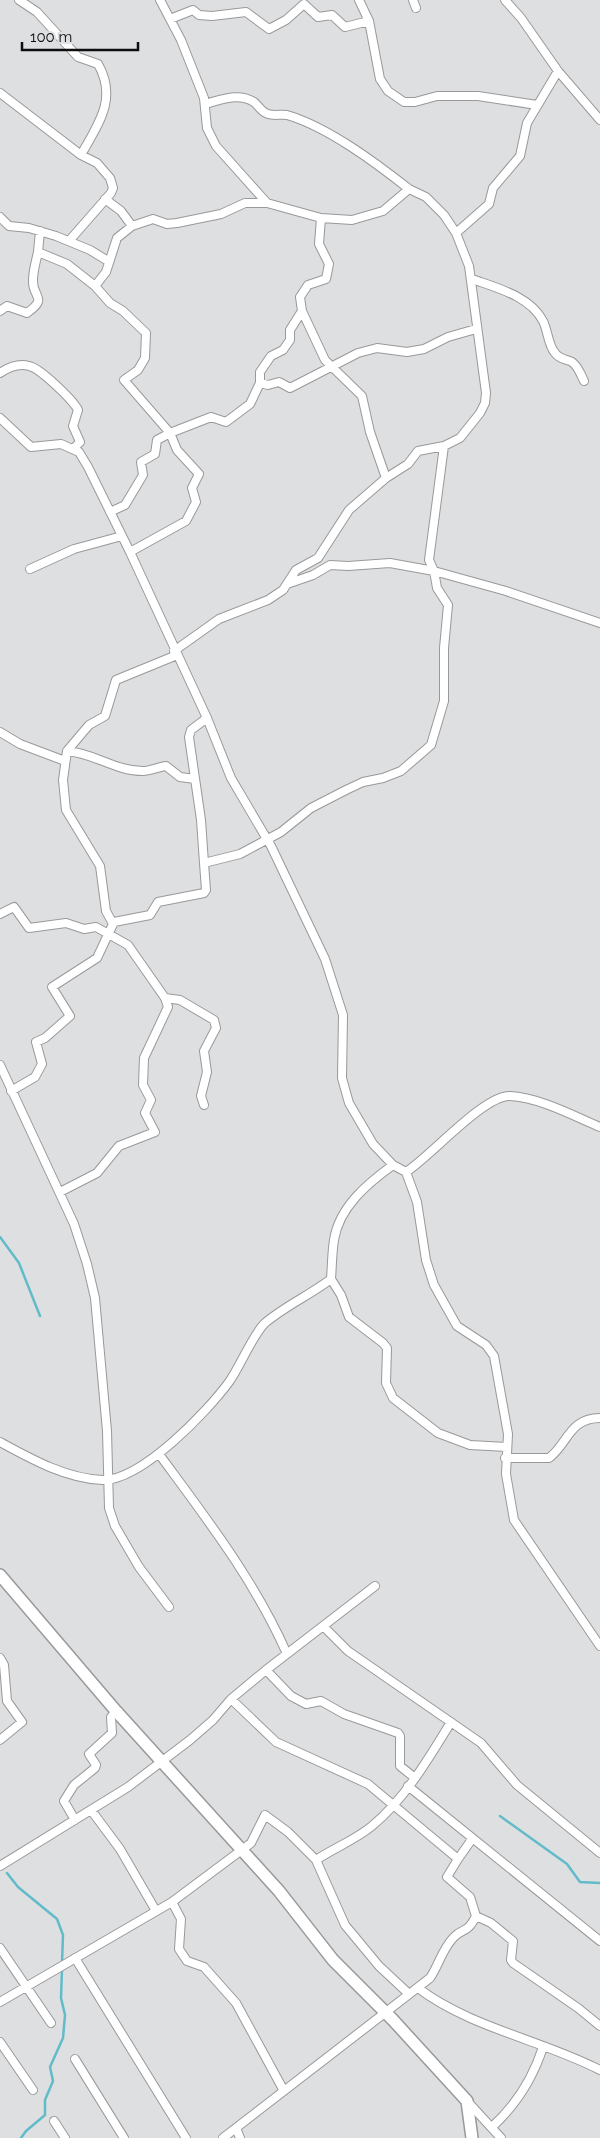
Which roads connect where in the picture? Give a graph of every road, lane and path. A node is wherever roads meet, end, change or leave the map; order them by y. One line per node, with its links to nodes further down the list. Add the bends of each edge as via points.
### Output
1 (19, 0): 12 (street, via 37,12 78,57 98,64 104,75 107,103)
2 (160, 0): 5 (street)
3 (359, 0): 6 (street)
4 (505, 0): 7 (street)
5 (170, 19): 6 (street, via 193,10 207,16 246,12 269,29 304,4 318,17 332,15 345,27); 9 (street)
6 (369, 21): 10 (street, via 380,80 398,99 410,103 438,96 478,96)
7 (558, 71): 10 (street); 11 (street)
8 (0, 93): 12 (street)
9 (205, 104): 13 (street, via 239,97 255,103 262,112 288,116 336,138); 15 (street, via 207,128 216,146)
10 (537, 105): 20 (street, via 526,123 520,156 493,188 489,204)
11 (600, 120)
12 (81, 155): 14 (street, via 97,163 110,178 113,188)
13 (409, 189): 17 (street, via 376,215 352,220); 20 (street, via 433,202)
14 (105, 199): 18 (street); 21 (street)
15 (272, 205): 17 (street); 18 (street, via 248,202 218,214 167,224 153,219)
16 (0, 217): 19 (street, via 9,226)
17 (321, 218): 27 (street, via 319,244 329,264 324,281 308,285 300,297)
18 (132, 226): 23 (street, via 117,238)
19 (40, 231): 21 (street); 22 (street)
20 (456, 233): 24 (street)
21 (69, 241): 23 (street)
22 (38, 252): 25 (street, via 67,264); 26 (street, via 32,281 39,302 27,313 7,306)
23 (108, 261): 25 (street, via 106,272)
24 (472, 280): 28 (street); 31 (street, via 529,304 539,314 553,351 575,365)
25 (95, 286): 34 (street, via 146,333 145,358 138,370 124,380)
26 (0, 310)
27 (302, 311): 29 (street); 32 (street, via 290,330 290,340 284,349 271,356 260,372)
28 (476, 329): 29 (street, via 448,337 424,350 407,352 377,348); 35 (street, via 486,384 485,403 465,433)
29 (331, 366): 32 (street, via 288,389 279,382); 37 (street, via 362,396)
30 (0, 373): 36 (street, via 19,364 31,366 62,392 78,410 73,426 80,442)
31 (584, 381)
32 (260, 383): 34 (street, via 250,404 226,422 211,417)
33 (0, 418): 36 (street, via 31,447 61,444)
34 (170, 433): 38 (street, via 157,440 155,454 141,462 143,475 126,504); 40 (street, via 177,450 200,474 192,488 196,502 188,520)
35 (444, 446): 37 (street, via 418,451 408,464); 42 (street, via 430,560)
36 (74, 449): 38 (street, via 79,452)
37 (386, 478): 43 (street, via 345,514 318,558 296,570)
38 (110, 512): 39 (street)
39 (122, 536): 40 (street); 41 (street, via 74,549)
40 (130, 552): 45 (street)
41 (30, 569)
42 (434, 571): 43 (street, via 390,563 330,564 316,574); 44 (street); 51 (street, via 437,588 448,606 444,701 434,741 401,771 362,782 311,808)
43 (287, 584): 45 (street, via 268,600 214,622)
44 (600, 623)
45 (175, 653): 46 (street); 48 (street, via 116,680 104,716 89,725)
46 (206, 718): 50 (street, via 191,730 189,736); 51 (street, via 231,778)
47 (0, 732): 49 (street, via 20,744)
48 (67, 751): 49 (street); 50 (street, via 87,753 131,770 145,771 166,766 180,777)
49 (65, 760): 54 (street, via 66,810 100,866 106,910)
50 (195, 779): 52 (street)
51 (268, 840): 52 (street, via 233,857); 61 (street, via 325,959 341,1009 342,1078 349,1103 368,1137)
52 (204, 863): 54 (street, via 204,893 158,902 150,915)
53 (0, 914): 55 (street, via 14,907 29,928 69,922 84,929 96,927)
54 (113, 924): 55 (street)
55 (110, 935): 56 (street, via 130,947); 58 (street, via 95,960 52,986 70,1016 36,1042 42,1064 35,1077)
56 (165, 998): 59 (street, via 180,1000 214,1020 216,1028 204,1051 207,1072 201,1096); 63 (street, via 168,1009 145,1056 143,1074 144,1086 151,1100 145,1114 155,1132 120,1146 98,1173)
57 (0, 1065): 58 (street)
58 (11, 1091): 63 (street)
59 (204, 1105)
60 (600, 1127): 62 (street, via 526,1098 501,1097 474,1114)
61 (394, 1165): 62 (street); 64 (street, via 369,1184 343,1215 334,1240)
62 (406, 1172): 67 (street, via 417,1202 426,1260 434,1284 457,1326 486,1345 494,1356 508,1434)
63 (60, 1192): 70 (street, via 74,1224 95,1298)
64 (331, 1279): 67 (street, via 349,1317 387,1348 386,1383 393,1398 438,1433 470,1445); 68 (street, via 265,1324 207,1410)
65 (600, 1418): 69 (street, via 575,1427 549,1458)
66 (0, 1442): 70 (street, via 39,1463 78,1476)
67 (507, 1447): 69 (street)
68 (159, 1454): 70 (street, via 131,1471); 76 (street, via 249,1582 270,1615)
69 (505, 1458): 75 (street, via 514,1520)
70 (108, 1479): 73 (street, via 109,1508 115,1526 139,1567)
71 (0, 1574): 80 (street)
72 (375, 1586): 74 (street)
73 (169, 1607)
74 (323, 1626): 76 (street); 81 (street, via 348,1651)
75 (600, 1646)
76 (287, 1654): 78 (street)
77 (0, 1658): 82 (street, via 4,1665 6,1701 22,1722)
78 (266, 1670): 79 (street); 84 (street, via 291,1696 306,1704 321,1701 344,1714 398,1733 401,1768)
79 (231, 1699): 83 (street, via 213,1720); 86 (street, via 276,1742 368,1784)
80 (116, 1711): 83 (street); 88 (street, via 111,1717 112,1733 89,1754 95,1768 74,1785 64,1801)
81 (451, 1722): 84 (street); 91 (street, via 486,1748 516,1785)
82 (0, 1741)
83 (163, 1761): 87 (street); 90 (street)
84 (415, 1778): 85 (street)
85 (408, 1786): 86 (street); 89 (street)
86 (393, 1804): 92 (street); 93 (street, via 372,1826)
87 (91, 1810): 88 (street); 96 (street, via 120,1849)
88 (74, 1820): 94 (street)
89 (472, 1839): 92 (street); 98 (street)
90 (243, 1850): 93 (street, via 253,1842 265,1815); 95 (street); 105 (street, via 333,1960)
91 (600, 1853)
92 (458, 1859): 97 (street, via 447,1877 470,1897)
93 (316, 1860): 103 (street, via 350,1932)
94 (0, 1866)
95 (172, 1902): 96 (street); 113 (street, via 181,1918 179,1946 182,1954 187,1961 204,1967 236,2003)
96 (156, 1911): 100 (street)
97 (476, 1916): 102 (street, via 469,1929 455,1936 432,1976); 107 (street, via 513,1941 513,1963)
98 (600, 1941)
99 (0, 1948): 101 (street)
100 (75, 1958): 101 (street); 120 (street)
101 (26, 1987): 104 (street); 106 (street)
102 (418, 1988): 103 (street); 109 (street, via 436,2001)
103 (409, 1994): 105 (street)
104 (0, 2002)
105 (385, 2012): 113 (street); 114 (street)
106 (51, 2023)
107 (600, 2026)
108 (0, 2042): 112 (street)
109 (543, 2047): 111 (street, via 572,2056); 116 (street, via 530,2079 513,2106)
110 (75, 2059): 119 (street)
111 (600, 2070)
112 (33, 2090)
113 (284, 2091): 117 (street)
114 (467, 2101): 116 (street); 123 (street)
115 (54, 2121): 118 (street)
116 (492, 2127): 124 (street)
117 (236, 2128): 121 (street); 122 (street)
118 (65, 2138)
119 (124, 2138)
120 (186, 2138)
121 (223, 2138)
122 (240, 2138)
123 (472, 2138)
124 (501, 2138)

